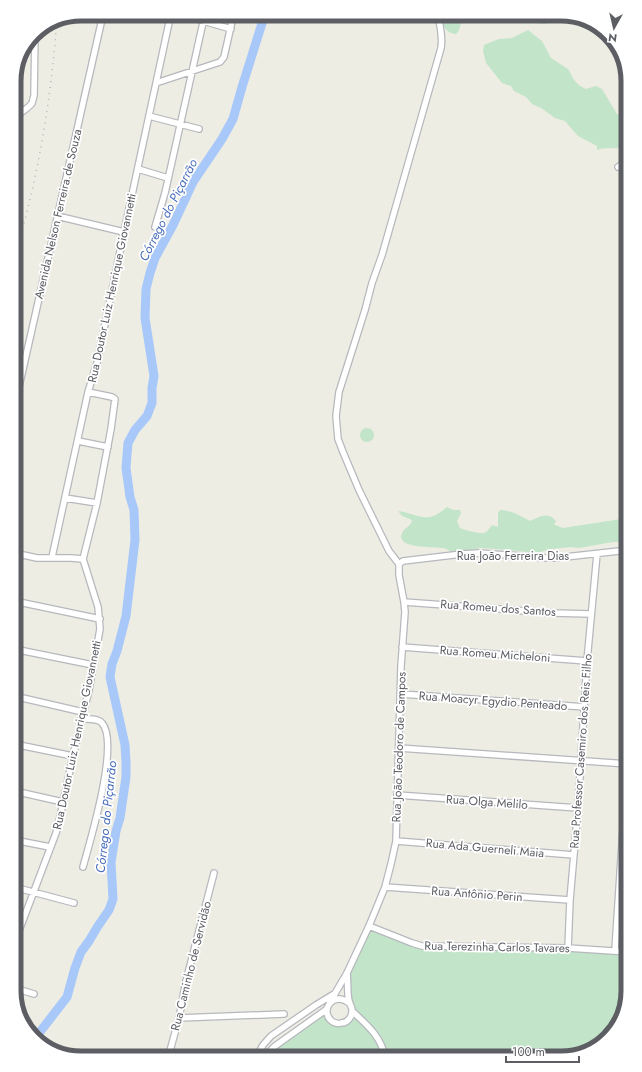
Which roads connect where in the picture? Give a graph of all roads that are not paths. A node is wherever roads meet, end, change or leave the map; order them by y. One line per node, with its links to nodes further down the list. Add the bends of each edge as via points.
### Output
1 (102, 21): 19 (street, Avenida Nelson Ferreira de Souza)
2 (169, 21): 10 (street, Rua Doutor Luiz Henrique Giovannetti)
3 (204, 21): 9 (street)
4 (210, 21): 7 (street)
5 (232, 21): 7 (street)
6 (439, 21): 33 (street, via 441,48 382,255 339,392 336,416 338,439 359,490 389,551)
7 (231, 28): 9 (street, via 224,57 220,62)
8 (35, 42): 11 (street, via 34,96 28,107)
9 (192, 72): 10 (street); 13 (street)
10 (156, 83): 12 (street, Rua Doutor Luiz Henrique Giovannetti)
11 (21, 112)
12 (149, 116): 13 (street); 17 (street, Rua Doutor Luiz Henrique Giovannetti)
13 (180, 124): 14 (street); 18 (street)
14 (199, 130)
15 (621, 165): 16 (street)
16 (618, 167)
17 (138, 169): 18 (street); 21 (street, Rua Doutor Luiz Henrique Giovannetti)
18 (168, 178): 20 (street)
19 (57, 216): 21 (street); 22 (street, Avenida Nelson Ferreira de Souza)
20 (155, 227)
21 (124, 232): 23 (street, Rua Doutor Luiz Henrique Giovannetti, via 97,363)
22 (21, 379)
23 (88, 392): 24 (street, Rua Doutor Luiz Henrique Giovannetti); 25 (street, via 115,399)
24 (78, 441): 25 (street); 26 (street, Rua Doutor Luiz Henrique Giovannetti)
25 (108, 447): 27 (street)
26 (65, 498): 27 (street); 31 (street, Rua Doutor Luiz Henrique Giovannetti)
27 (97, 503): 32 (street)
28 (621, 551): 29 (street, Rua João Ferreira Dias)
29 (597, 554): 33 (street, Rua João Ferreira Dias, via 547,558 479,553 403,560); 36 (street, Rua Professor Casemiro dos Reis Filho)
30 (21, 555): 31 (street, via 37,558)
31 (52, 557): 32 (street)
32 (83, 559): 37 (street, Rua Doutor Luiz Henrique Giovannetti)
33 (399, 564): 35 (street, Rua João Teodoro de Campos)
34 (21, 602): 37 (street)
35 (404, 602): 36 (street, Rua Romeu dos Santos); 38 (street, Rua João Teodoro de Campos)
36 (591, 614): 40 (street, Rua Professor Casemiro dos Reis Filho)
37 (100, 619): 41 (street, Rua Doutor Luiz Henrique Giovannetti)
38 (402, 647): 40 (street, Rua Romeu Micheloni); 42 (street, Rua João Teodoro de Campos)
39 (21, 650): 41 (street)
40 (587, 661): 44 (street, Rua Professor Casemiro dos Reis Filho)
41 (93, 665): 45 (street, Rua Doutor Luiz Henrique Giovannetti)
42 (401, 694): 44 (street, Rua Moacyr Egydio Penteado); 48 (street, Rua João Teodoro de Campos)
43 (21, 698): 45 (street)
44 (585, 707): 50 (street, Rua Professor Casemiro dos Reis Filho)
45 (83, 712): 46 (street, Rua Doutor Luiz Henrique Giovannetti)
46 (82, 719): 49 (street, Rua Doutor Luiz Henrique Giovannetti); 61 (street, via 98,720 103,724 108,749 98,812)
47 (21, 745): 49 (street)
48 (399, 748): 50 (street); 53 (street, Rua João Teodoro de Campos)
49 (72, 756): 54 (street, Rua Doutor Luiz Henrique Giovannetti)
50 (581, 761): 51 (street); 55 (street, Rua Professor Casemiro dos Reis Filho)
51 (621, 764)
52 (21, 793): 54 (street)
53 (397, 795): 55 (street, Rua Olga Melilo); 57 (street, Rua João Teodoro de Campos)
54 (63, 802): 58 (street, Rua Doutor Luiz Henrique Giovannetti)
55 (578, 808): 59 (street, Rua Professor Casemiro dos Reis Filho)
56 (21, 841): 58 (street)
57 (396, 841): 59 (street, Rua Ada Guerneli Maia); 63 (street, Rua João Teodoro de Campos)
58 (50, 847): 65 (street, Rua Doutor Luiz Henrique Giovannetti)
59 (574, 855): 66 (street, Rua Professor Casemiro dos Reis Filho)
60 (621, 857): 71 (street)
61 (83, 867)
62 (214, 873): 83 (street, Rua Caminho de Servidão, via 186,980)
63 (385, 887): 66 (street, Rua Antônio Perin); 69 (street, Rua João Teodoro de Campos)
64 (21, 888): 65 (street)
65 (33, 891): 67 (street); 68 (street, Rua Doutor Luiz Henrique Giovannetti)
66 (570, 900): 70 (street, Rua Professor Casemiro dos Reis Filho)
67 (74, 903)
68 (21, 921)
69 (369, 926): 70 (street, Rua Terezinha Carlos Tavares, via 422,946); 73 (street, Rua João Teodoro de Campos)
70 (568, 948): 71 (street, Rua Terezinha Carlos Tavares)
71 (615, 950): 72 (street, Rua Terezinha Carlos Tavares)
72 (621, 951)
73 (347, 973): 76 (street, Rua João Teodoro de Campos); 78 (street)
74 (21, 990): 75 (street)
75 (34, 994)
76 (334, 994): 77 (street, Rua João Teodoro de Campos); 79 (street)
77 (330, 1002): 78 (street, via 341,998); 80 (street)
78 (349, 1003): 81 (street)
79 (316, 1005): 80 (street); 85 (street, via 271,1036)
80 (324, 1011): 81 (street, via 338,1024 346,1022); 86 (street)
81 (352, 1011): 87 (street, via 370,1028 379,1040)
82 (284, 1014): 83 (street)
83 (179, 1018): 84 (street, Rua Caminho de Servidão)
84 (170, 1051)
85 (260, 1051)
86 (270, 1051)
87 (383, 1051)

